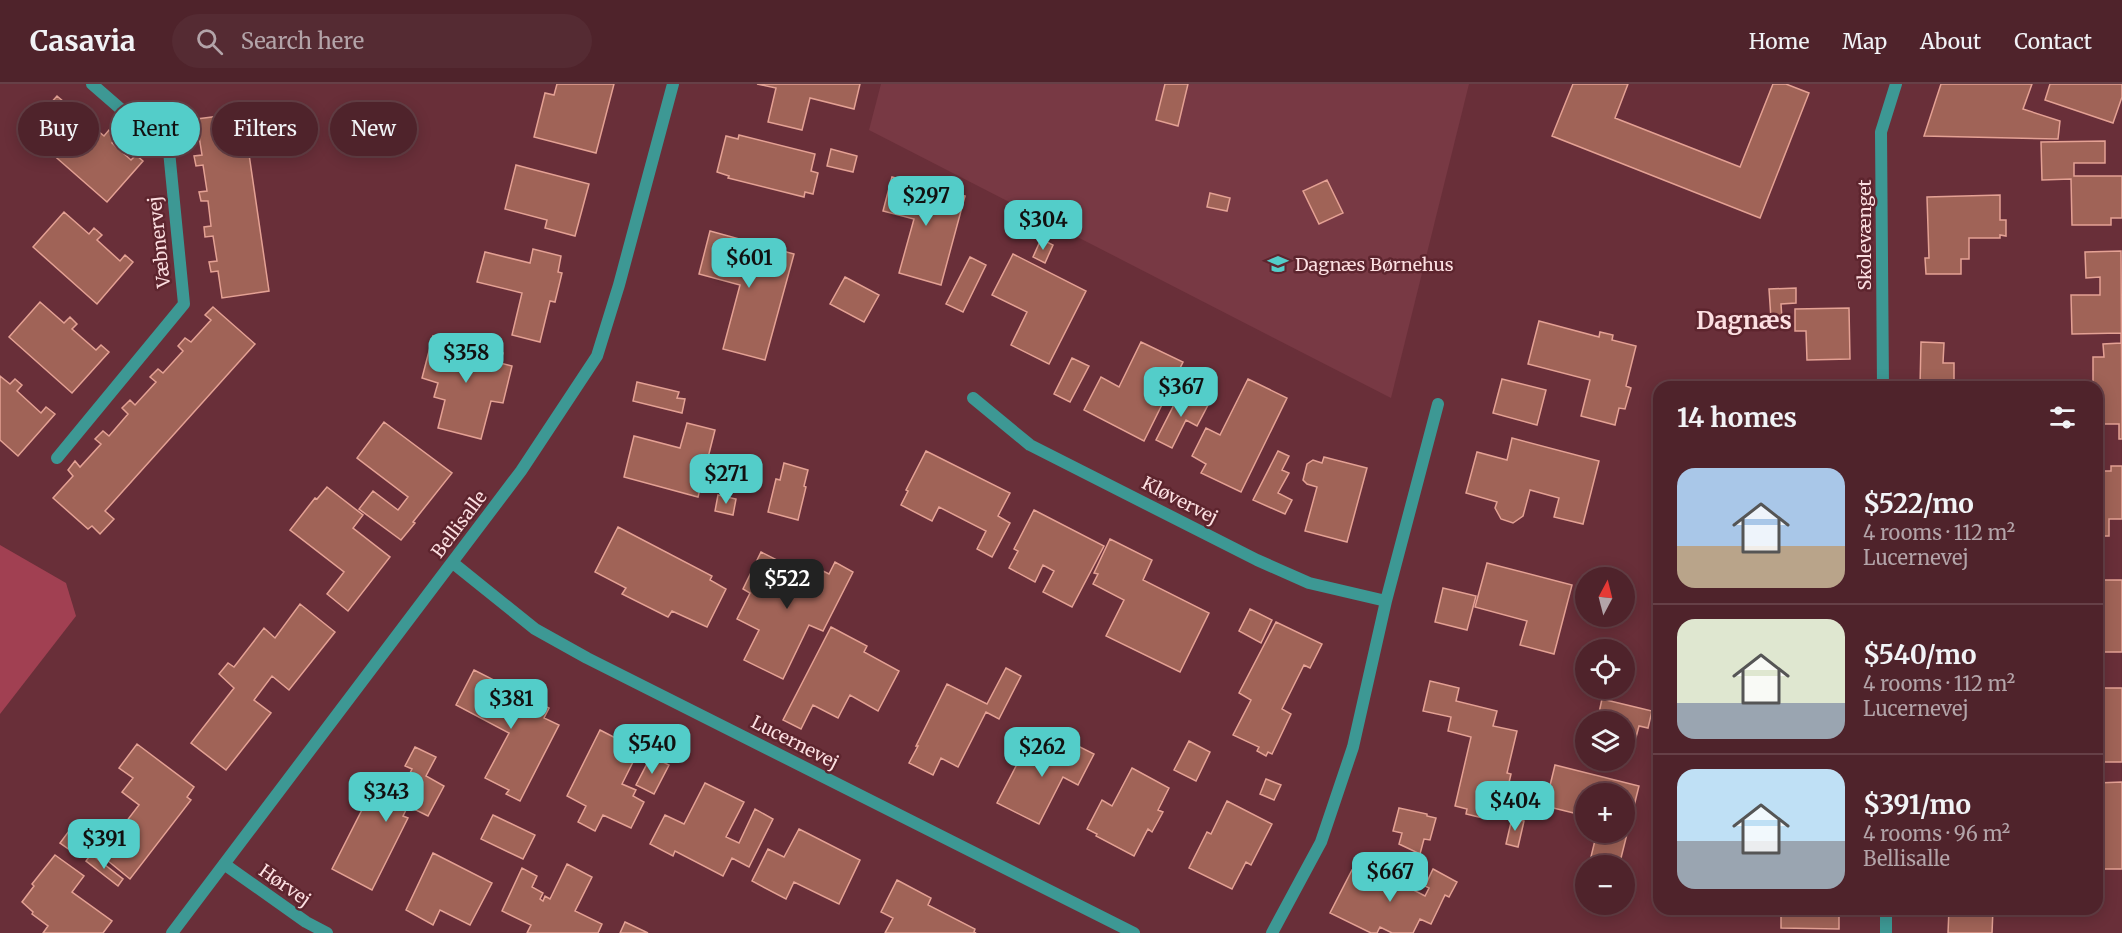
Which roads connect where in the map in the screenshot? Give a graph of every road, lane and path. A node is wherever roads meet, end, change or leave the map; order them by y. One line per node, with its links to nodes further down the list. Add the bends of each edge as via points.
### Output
1 (92, 84): 7 (street, Væbnervej, via 169,151 184,304)
2 (673, 84): 8 (street, Bellisalle, via 620,285 597,356 521,471)
3 (1896, 84): 4 (street, Skolevænget, via 1881,132)
4 (1883, 381)
5 (974, 398): 9 (street, Kløvervej, via 1030,445 1257,560 1309,583)
6 (1438, 404): 9 (street)
7 (57, 458)
8 (453, 563): 10 (street, Bellisalle); 14 (street, Lucernevej, via 535,629 587,658)
9 (1386, 601): 15 (street, via 1353,747 1321,842)
10 (224, 864): 12 (street, Bellisalle); 13 (street, Hørvej)
11 (1886, 915): 16 (street)
12 (172, 933)
13 (327, 933)
14 (1134, 933)
15 (1272, 933)
16 (1886, 933)

